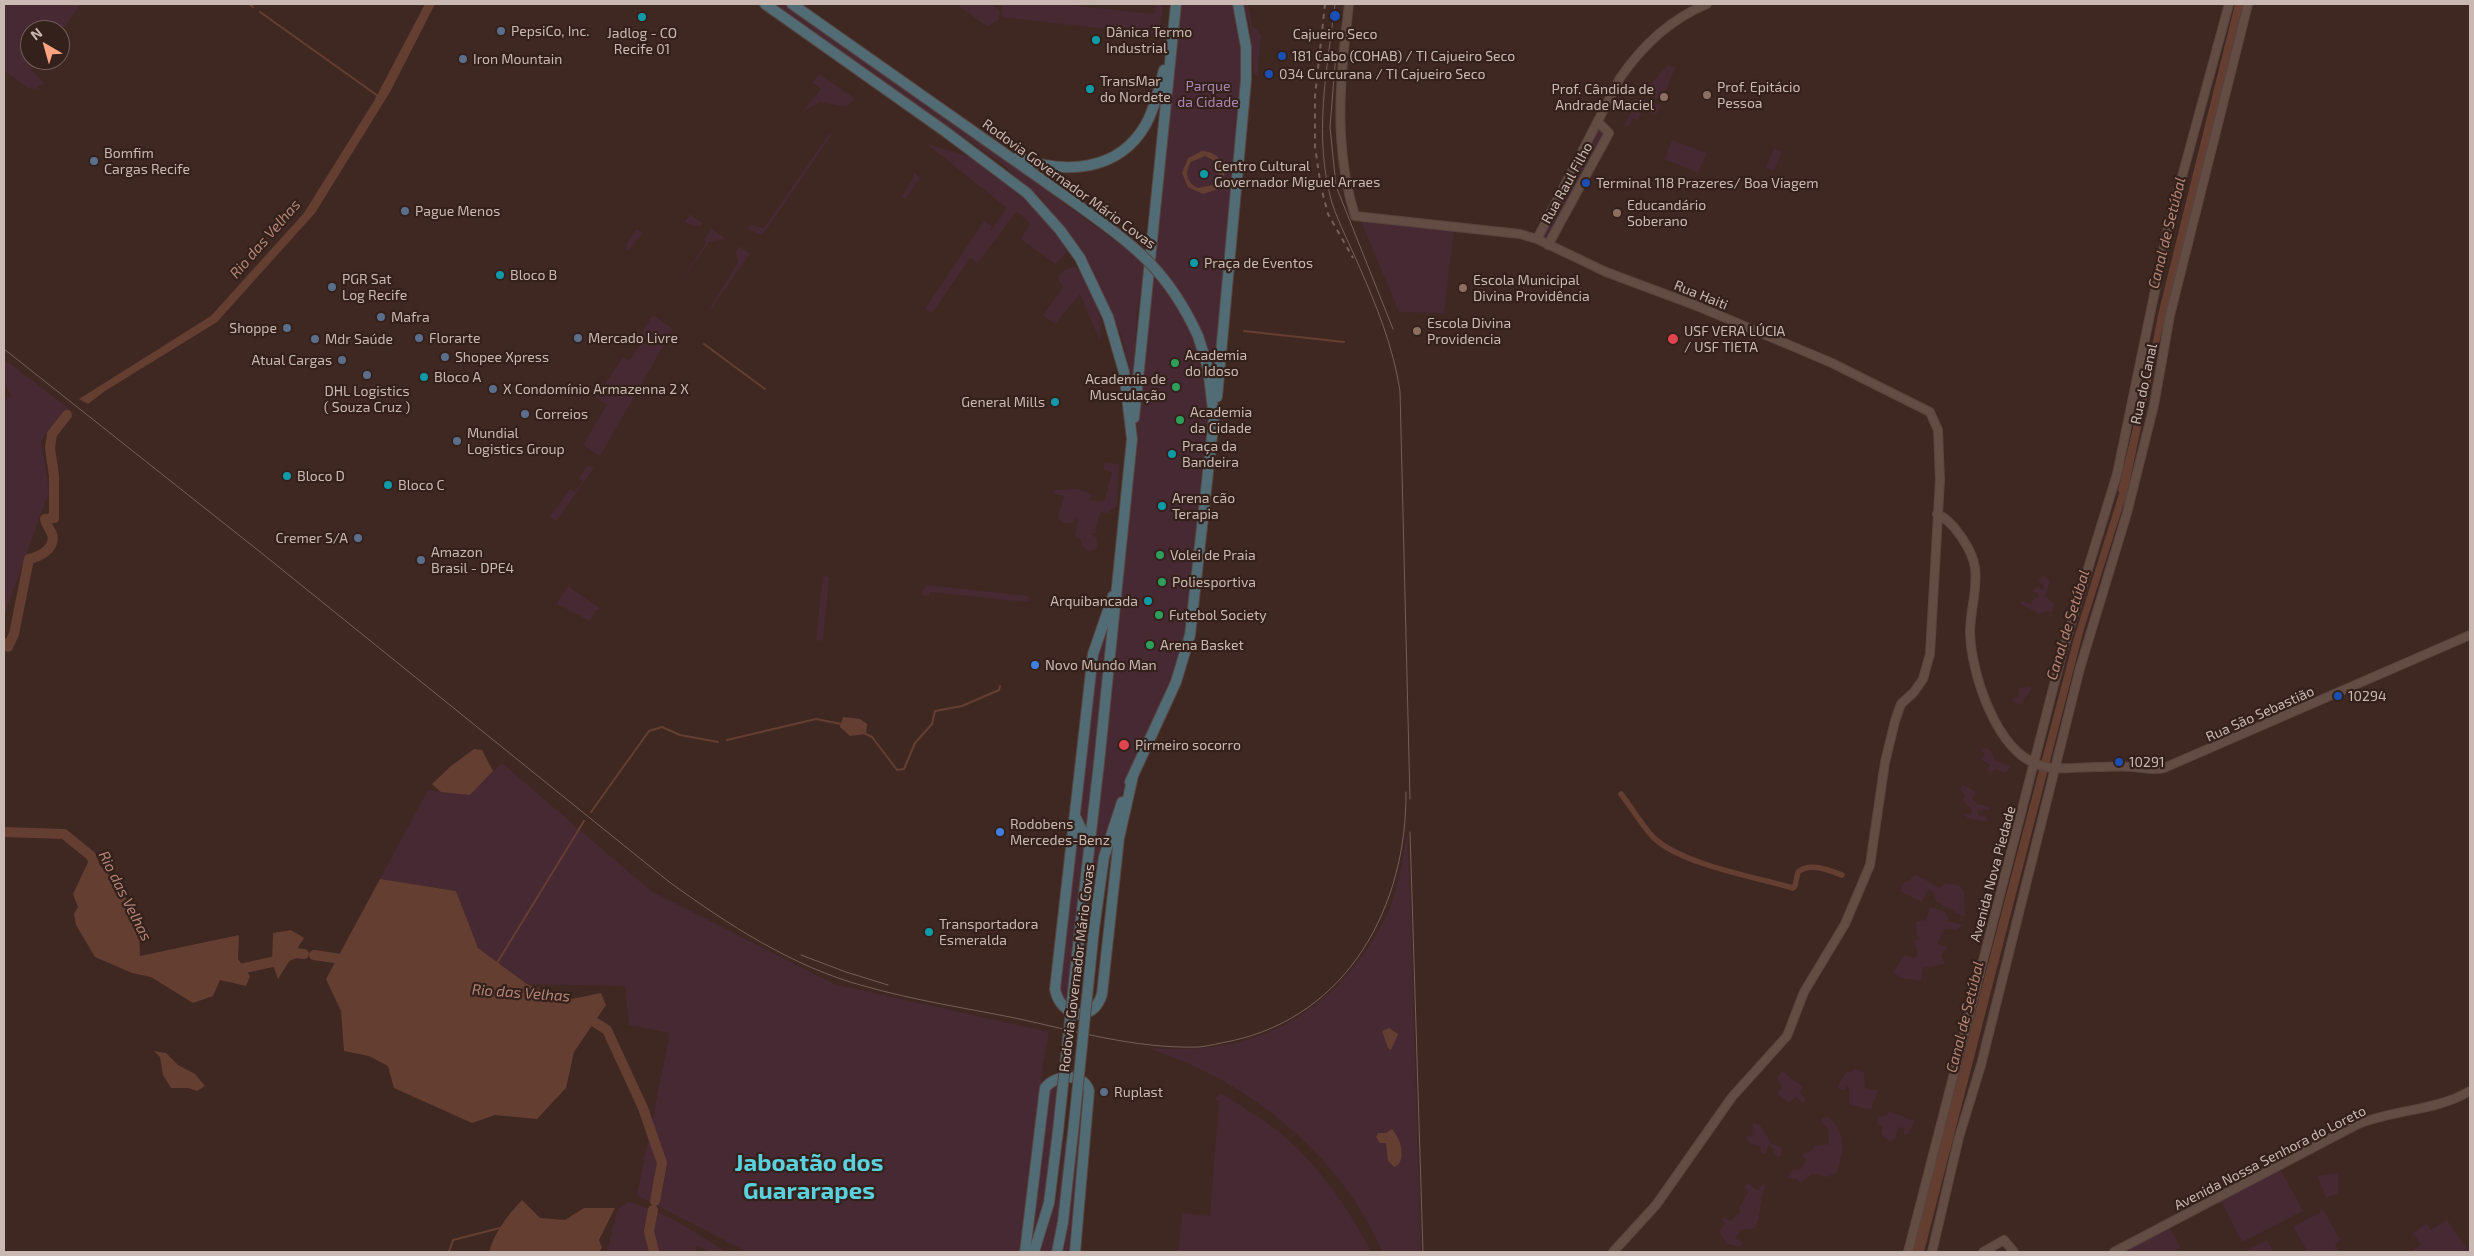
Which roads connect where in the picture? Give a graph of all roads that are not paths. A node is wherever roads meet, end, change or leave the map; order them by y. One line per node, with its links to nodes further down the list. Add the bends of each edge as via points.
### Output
1 (764, 4): 15 (highway, Rodovia Governador Mário Covas, via 1005,175 1027,193 1060,230 1081,259 1108,317 1124,372)
2 (792, 4): 11 (highway, Rodovia Governador Mário Covas)
3 (1176, 4): 9 (highway)
4 (1238, 4): 14 (highway, via 1246,47 1246,80)
5 (1349, 4): 12 (street, Rua Haiti, via 1339,116 1349,197 1355,216 1520,234)
6 (1707, 4): 10 (street, via 1661,32 1641,51 1620,78)
7 (2228, 4): 19 (street, Rua do Canal, via 2168,228 2117,474 2063,650)
8 (2248, 4): 20 (street, Rua do Canal, via 2170,314 2154,405 2127,513)
9 (1171, 43): 11 (highway, via 1145,126 1131,145 1106,161 1086,167 1043,166); 15 (highway)
10 (1598, 122): 12 (street); 13 (street, Rua Raul Filho, via 1608,133)
11 (992, 144): 14 (highway, Rodovia Governador Mário Covas, bridge, via 1148,259 1175,291 1198,336 1208,368)
12 (1537, 239): 13 (street, Rua Haiti)
13 (1548, 245): 16 (street, Rua Haiti, via 1832,364 1930,412 1938,430 1940,480)
14 (1214, 418): 21 (highway, Rodovia Governador Mário Covas, via 1188,647 1176,682)
15 (1132, 439): 17 (highway, Rodovia Governador Mário Covas)
16 (1937, 511): 19 (street, via 1951,523 1975,566 1971,645 1994,721 2002,736); 29 (street, Rua Haiti, via 1936,587 1930,654 1923,679 1901,704 1895,721 1882,779 1874,850 1854,905 1812,977 1785,1039 1732,1097 1656,1205)
17 (1118, 584): 22 (highway, via 1093,654); 23 (highway, Rodovia Governador Mário Covas)
18 (2470, 635): 20 (street, Rua São Sebastião, via 2164,768)
19 (2037, 764): 20 (street, Rua São Sebastião); 30 (street, Avenida Nova Piedade)
20 (2053, 768): 31 (street)
21 (1133, 776): 22 (highway, via 1119,838 1102,994 1095,1008 1081,1014 1064,1009 1055,989); 27 (highway, Rodovia Governador Mário Covas, bridge, via 1104,857)
22 (1075, 816): 23 (highway)
23 (1089, 846): 26 (highway, Rodovia Governador Mário Covas, bridge, via 1049,1202)
24 (2470, 1091): 34 (street, Avenida Nossa Senhora do Loreto, via 2447,1104 2394,1112 2356,1125)
25 (1025, 1252): 28 (highway, via 1045,1088 1055,1079 1064,1077 1079,1078 1090,1090)
26 (1034, 1252)
27 (1057, 1252)
28 (1075, 1252)
29 (1613, 1252)
30 (1908, 1252)
31 (1932, 1252)
32 (1983, 1252): 33 (street, via 2004,1240)
33 (2014, 1252)
34 (2114, 1252)

